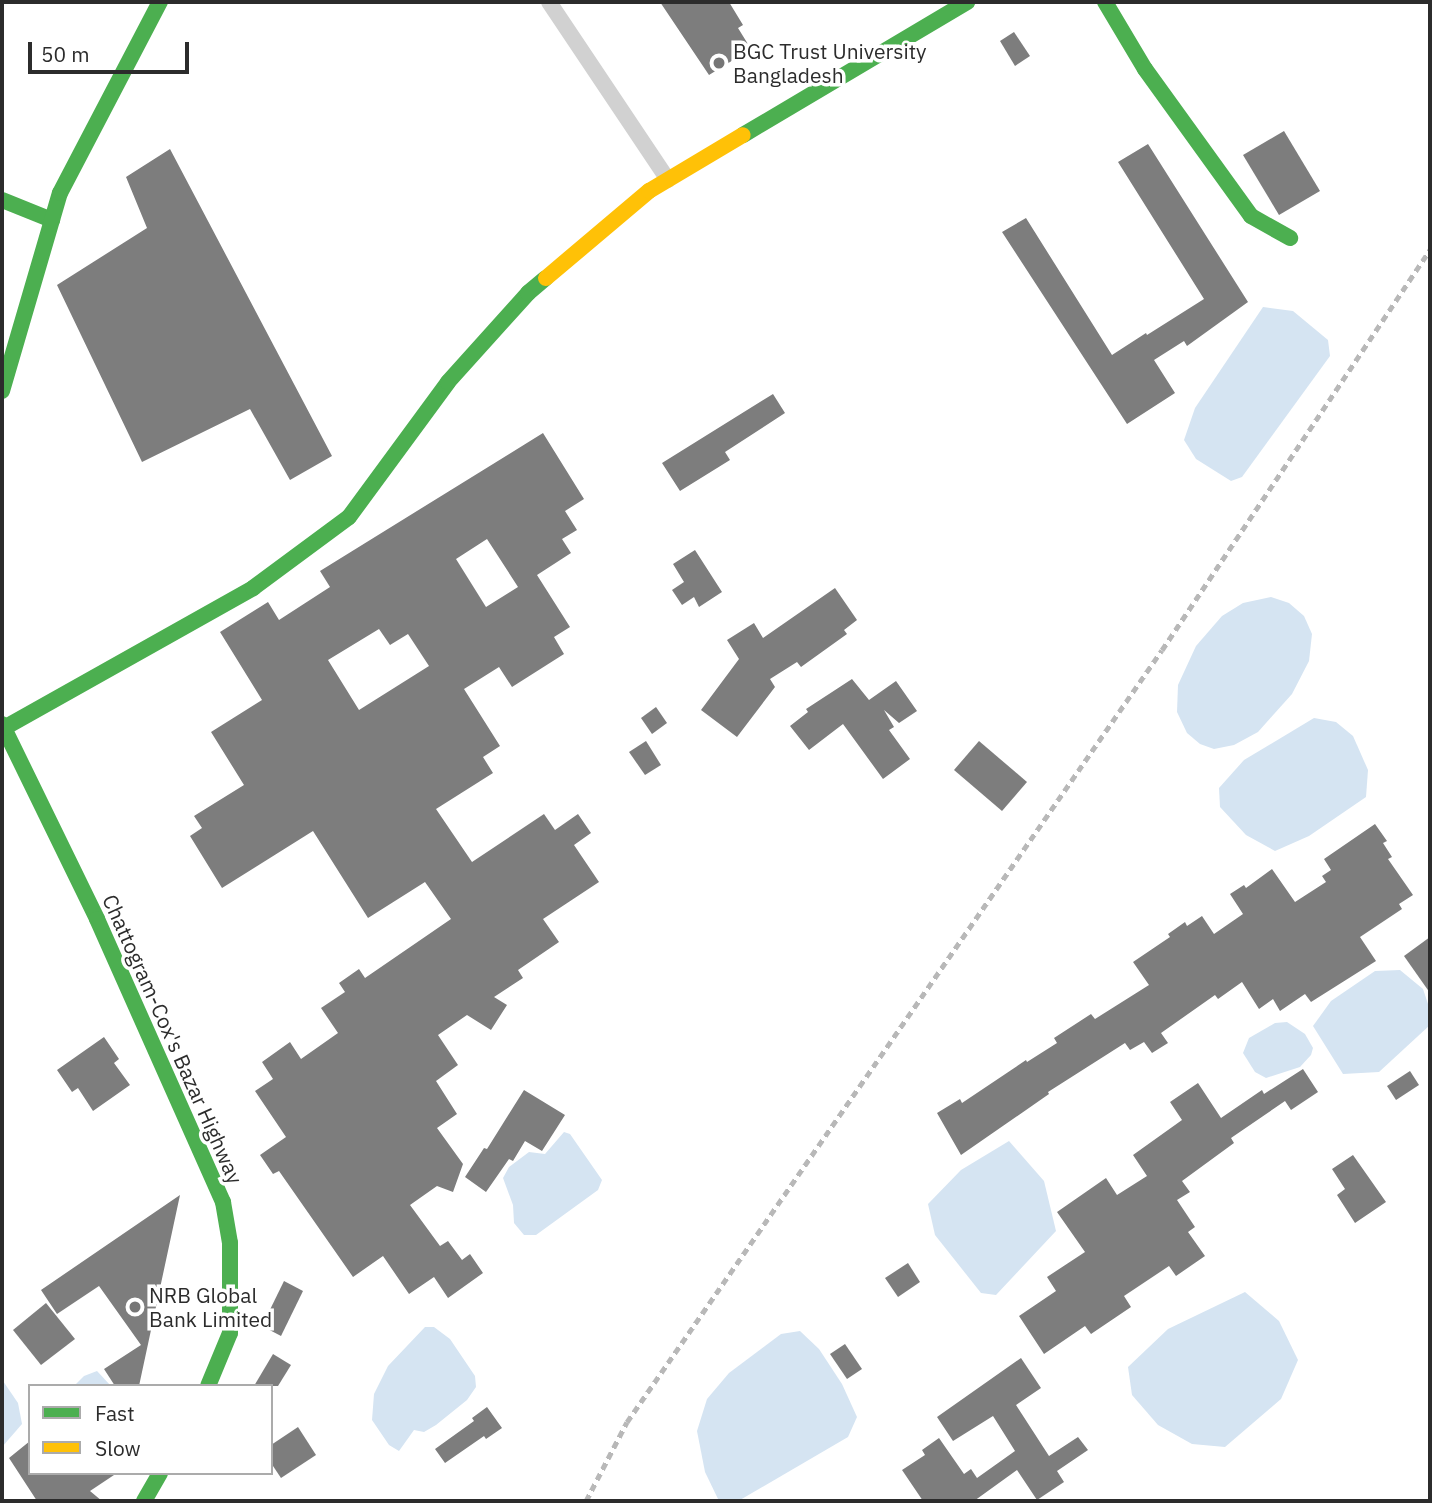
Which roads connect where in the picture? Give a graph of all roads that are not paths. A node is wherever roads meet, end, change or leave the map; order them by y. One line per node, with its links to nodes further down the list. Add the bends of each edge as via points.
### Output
1 (160, 2): 7 (main road, via 60,193)
2 (549, 2): 5 (street)
3 (968, 2): 5 (main road)
4 (1105, 2): 8 (main road, via 1145,69 1251,216)
5 (668, 180): 10 (main road, via 528,293 449,382 349,517 253,588)
6 (2, 200): 7 (main road)
7 (52, 220): 9 (main road)
8 (1290, 238)
9 (3, 384)
10 (3, 726): 11 (main road, Chattogram-Cox's Bazar Highway, via 97,919 223,1202 230,1243 230,1334)
11 (209, 1384)
12 (159, 1475): 13 (main road)
13 (144, 1501)

